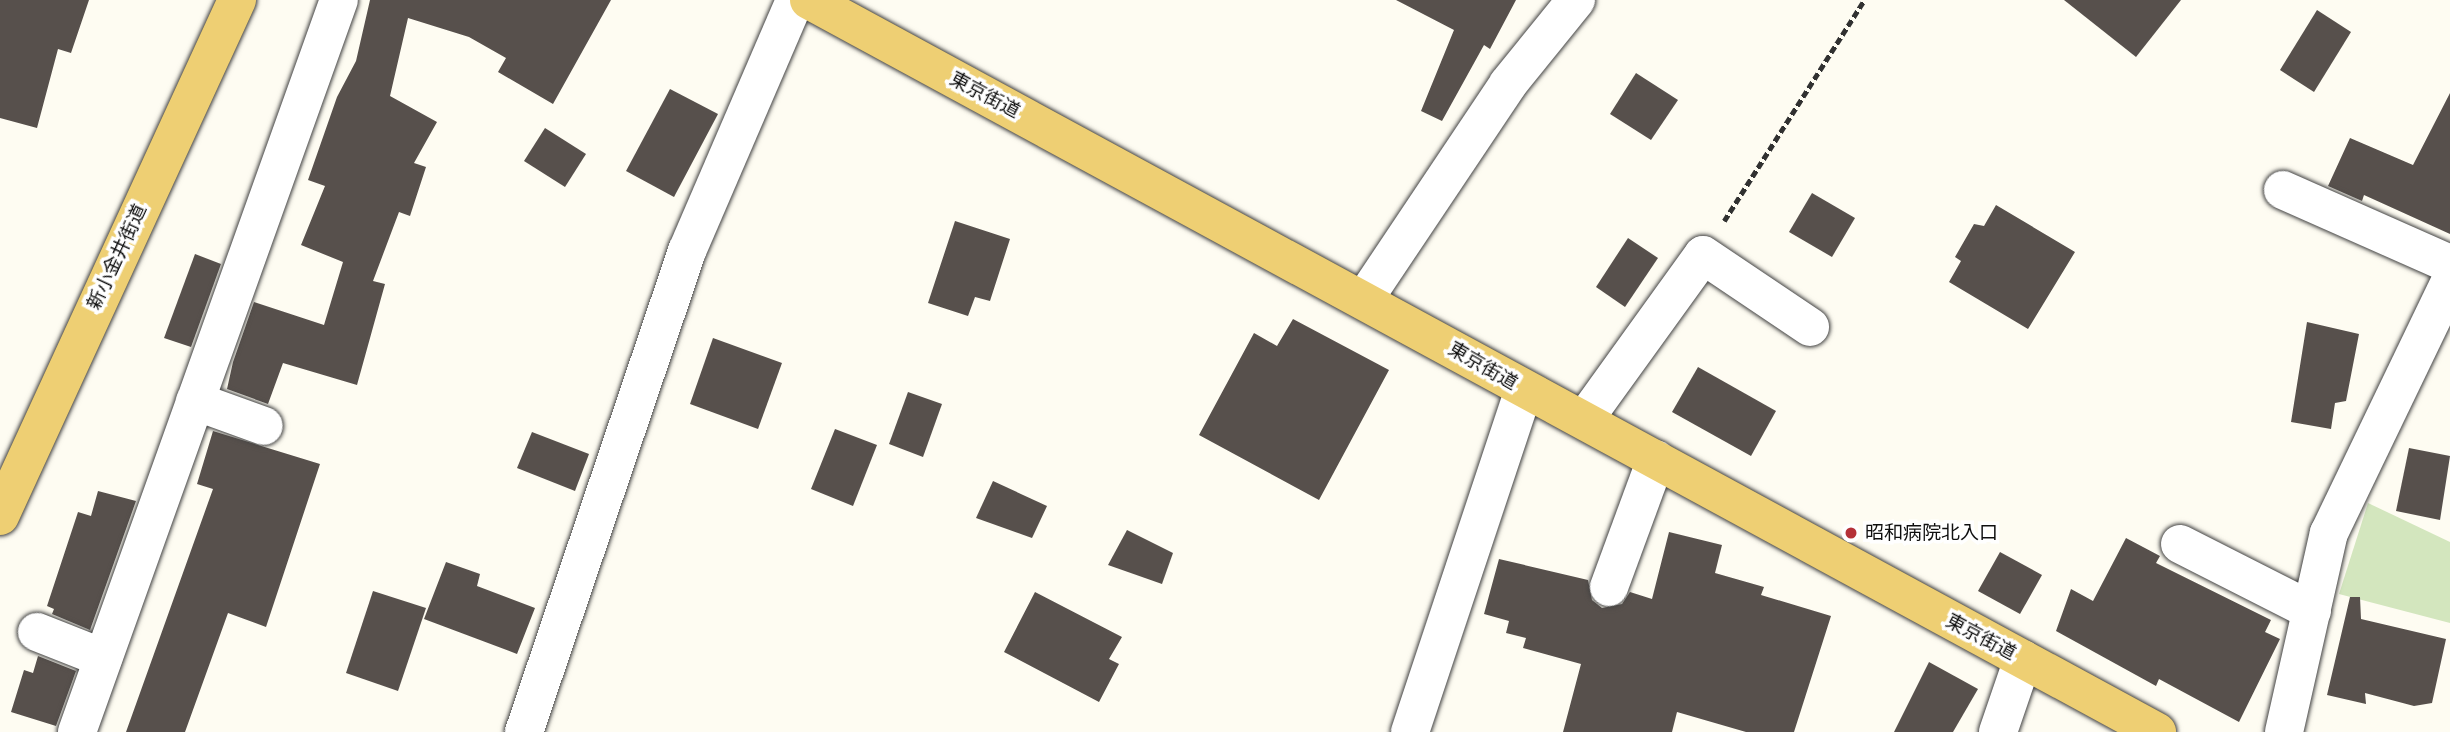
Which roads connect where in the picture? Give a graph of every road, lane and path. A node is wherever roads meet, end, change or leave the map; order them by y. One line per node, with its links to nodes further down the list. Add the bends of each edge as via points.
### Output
1 (237, 0): 18 (main road, 新小金井街道)
2 (339, 0): 14 (street)
3 (795, 0): 26 (street, via 687,251)
4 (809, 0): 11 (main road, 東京街道)
5 (1576, 0): 11 (street, via 1507,84)
6 (1864, 0): 8 (path)
7 (2283, 190): 9 (street)
8 (1703, 255): 12 (street); 15 (street)
9 (2450, 264)
10 (2450, 282): 21 (street, via 2329,533)
11 (1365, 298): 13 (main road, 東京街道)
12 (1810, 327)
13 (1524, 389): 15 (main road, 東京街道); 27 (street)
14 (195, 401): 16 (street); 23 (street)
15 (1584, 420): 17 (main road, 東京街道)
16 (264, 426)
17 (1656, 459): 20 (street); 24 (main road, 東京街道)
18 (0, 516)
19 (2180, 544): 21 (street)
20 (1609, 587)
21 (2312, 611): 30 (street)
22 (37, 632): 23 (street)
23 (103, 658): 25 (street)
24 (2023, 659): 28 (street); 29 (main road, 東京街道)
25 (77, 732)
26 (524, 732)
27 (1410, 732)
28 (1998, 732)
29 (2157, 732)
30 (2284, 732)

